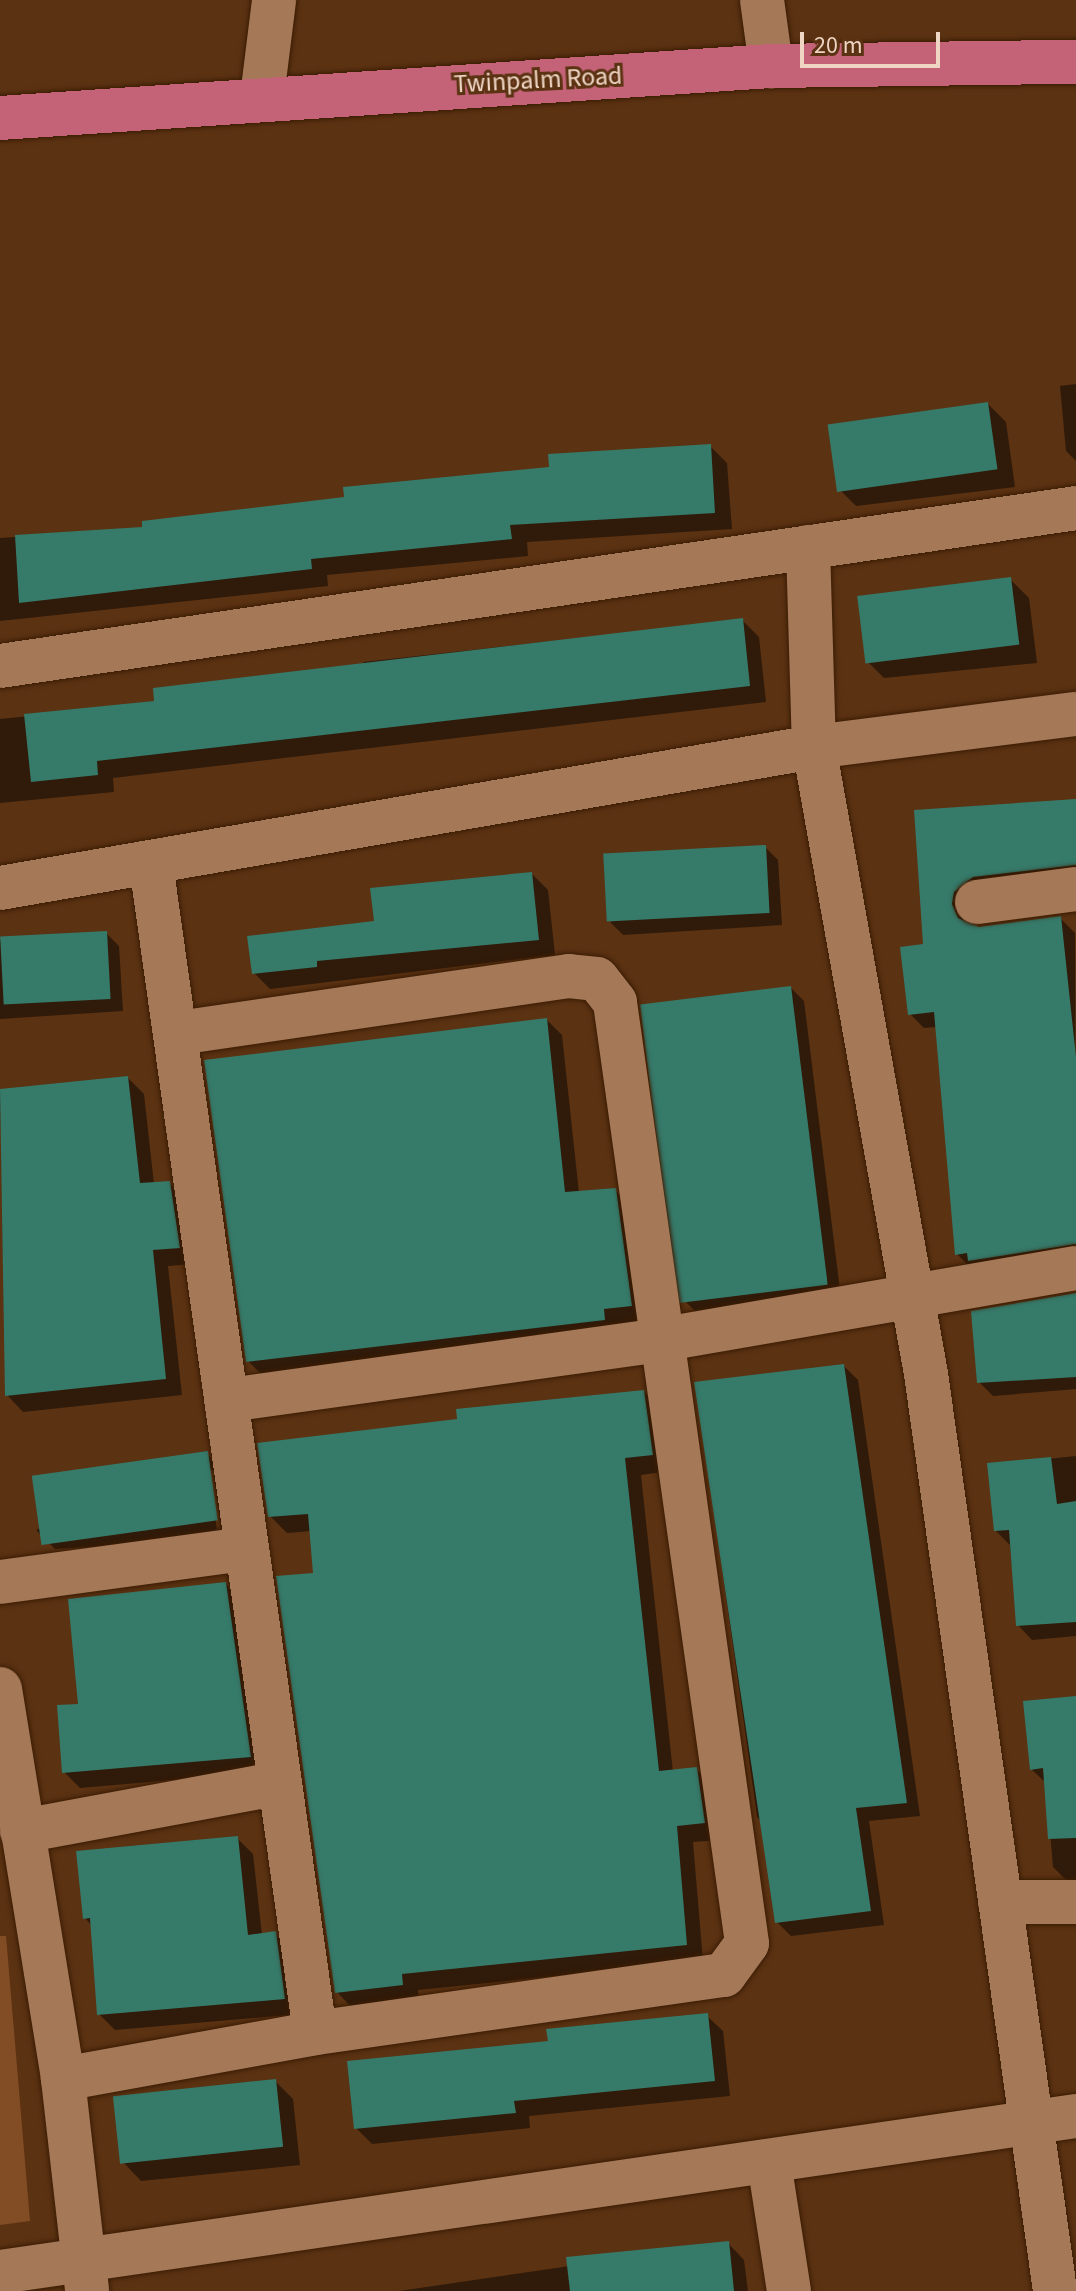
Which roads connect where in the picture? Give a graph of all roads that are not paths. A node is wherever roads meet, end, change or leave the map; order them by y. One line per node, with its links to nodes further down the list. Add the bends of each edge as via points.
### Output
1 (274, 0): 5 (street)
2 (762, 0): 4 (street)
3 (1076, 62): 4 (main road, Twinpalm Road)
4 (771, 66): 5 (main road, Twinpalm Road)
5 (262, 97): 6 (main road, Twinpalm Road)
6 (0, 118)
7 (1076, 508): 8 (street)
8 (808, 547): 9 (street); 11 (street)
9 (0, 666)
10 (1076, 714): 11 (street)
11 (814, 747): 12 (street); 18 (street)
12 (151, 864): 13 (street); 16 (street)
13 (0, 888)
14 (1076, 889): 15 (street)
15 (977, 902)
16 (178, 1033): 19 (street, via 569,976 597,979 615,1002); 20 (street)
17 (1076, 1268): 18 (street)
18 (911, 1294): 19 (street); 26 (street)
19 (659, 1340): 20 (street); 28 (street, via 747,1943 739,1961 724,1975)
20 (229, 1400): 21 (street)
21 (243, 1549): 22 (street); 24 (street)
22 (0, 1582)
23 (0, 1689): 25 (street)
24 (275, 1784): 25 (street); 28 (street)
25 (22, 1831): 29 (street)
26 (1000, 1902): 27 (street); 31 (street)
27 (1076, 1902)
28 (315, 2033): 29 (street)
29 (63, 2079): 34 (street)
30 (1076, 2116): 31 (street)
31 (1028, 2125): 32 (street); 36 (street)
32 (769, 2162): 34 (street); 35 (street)
33 (0, 2272): 34 (street)
34 (84, 2275)
35 (789, 2291)
36 (1055, 2291)

